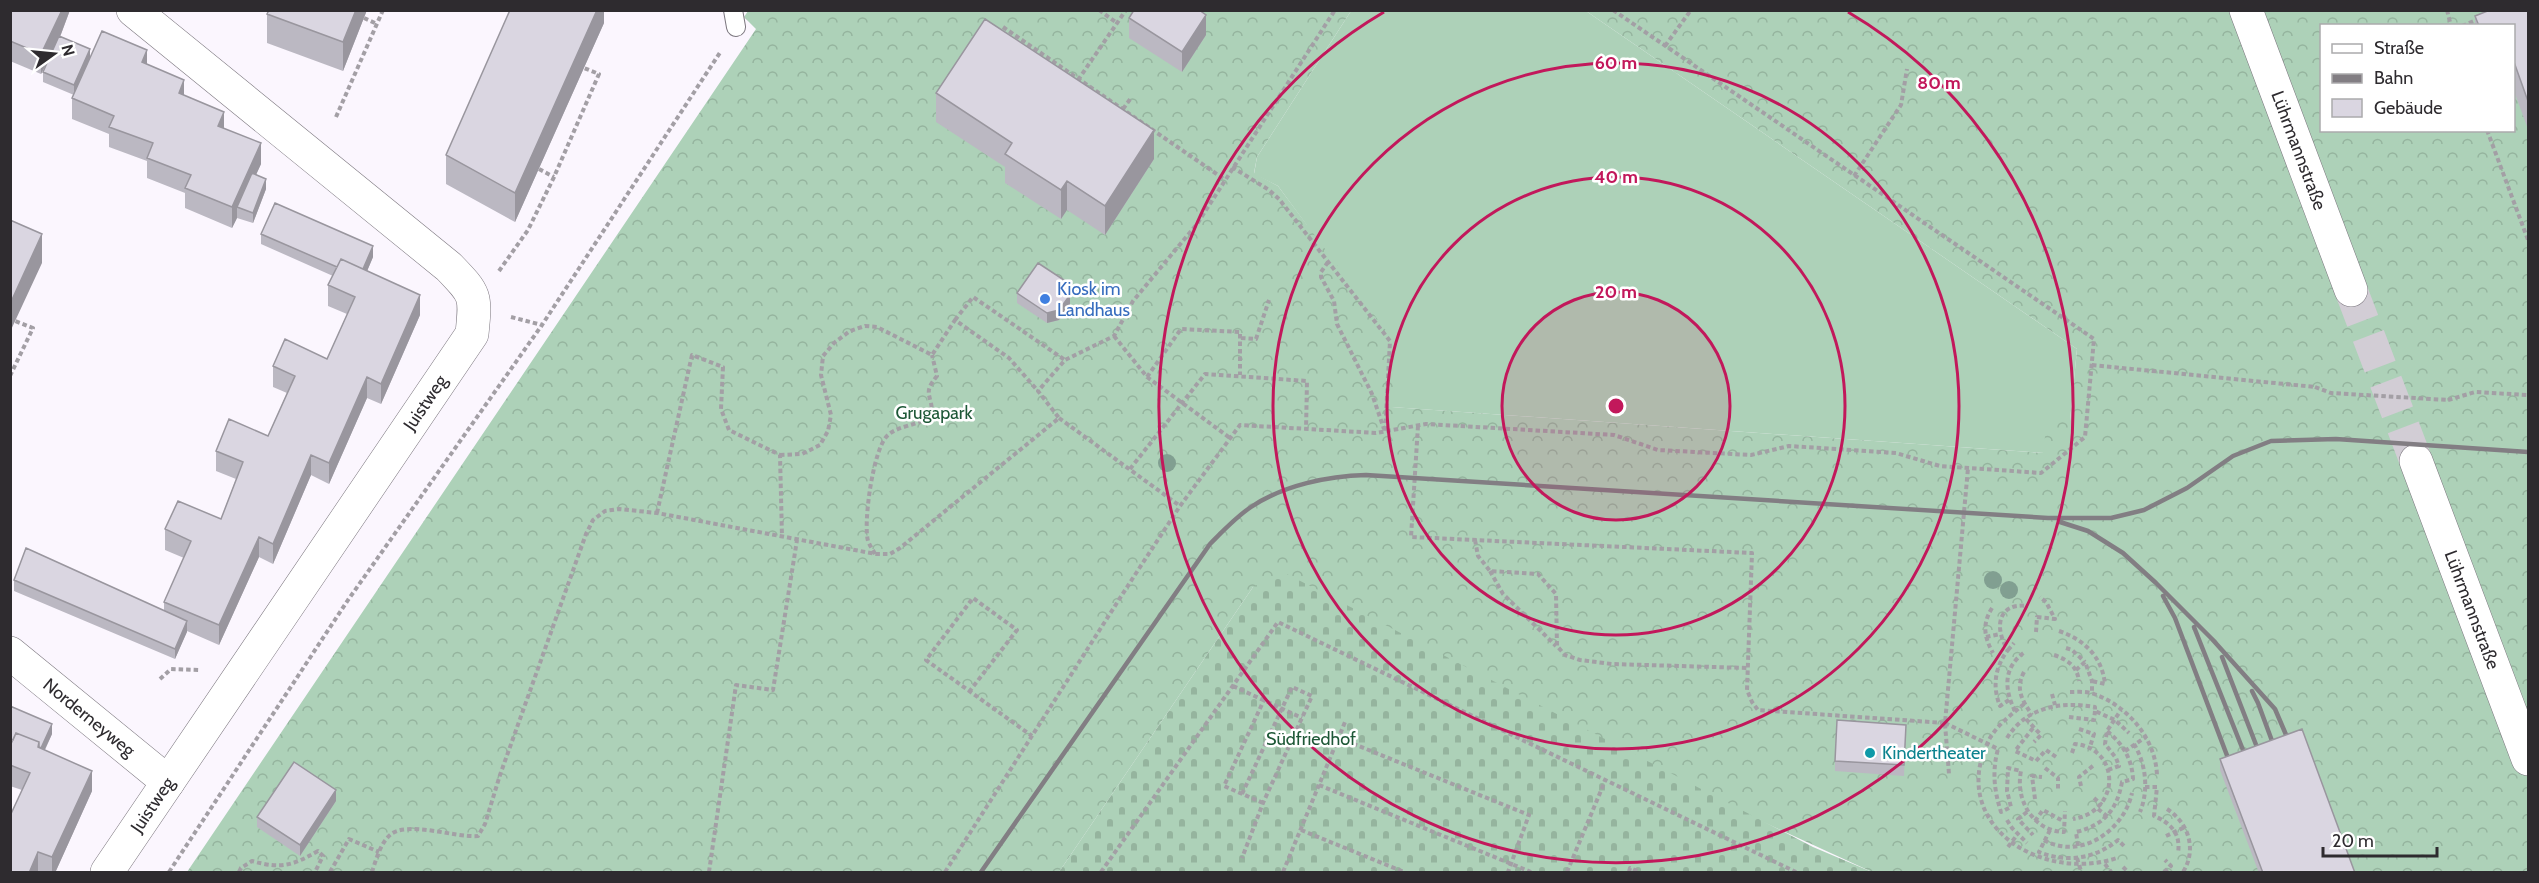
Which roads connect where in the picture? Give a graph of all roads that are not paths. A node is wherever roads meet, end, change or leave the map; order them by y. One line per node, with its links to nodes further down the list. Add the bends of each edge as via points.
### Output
1 (133, 10): 7 (street, Juistweg, via 449,267 470,289 475,306 472,334)
2 (2246, 10): 3 (street, Lührmannstraße)
3 (2351, 291)
4 (2416, 461): 6 (street, Lührmannstraße)
5 (10, 653): 7 (street, Norderneyweg)
6 (2529, 759)
7 (168, 782): 8 (street, Juistweg)
8 (107, 873)

